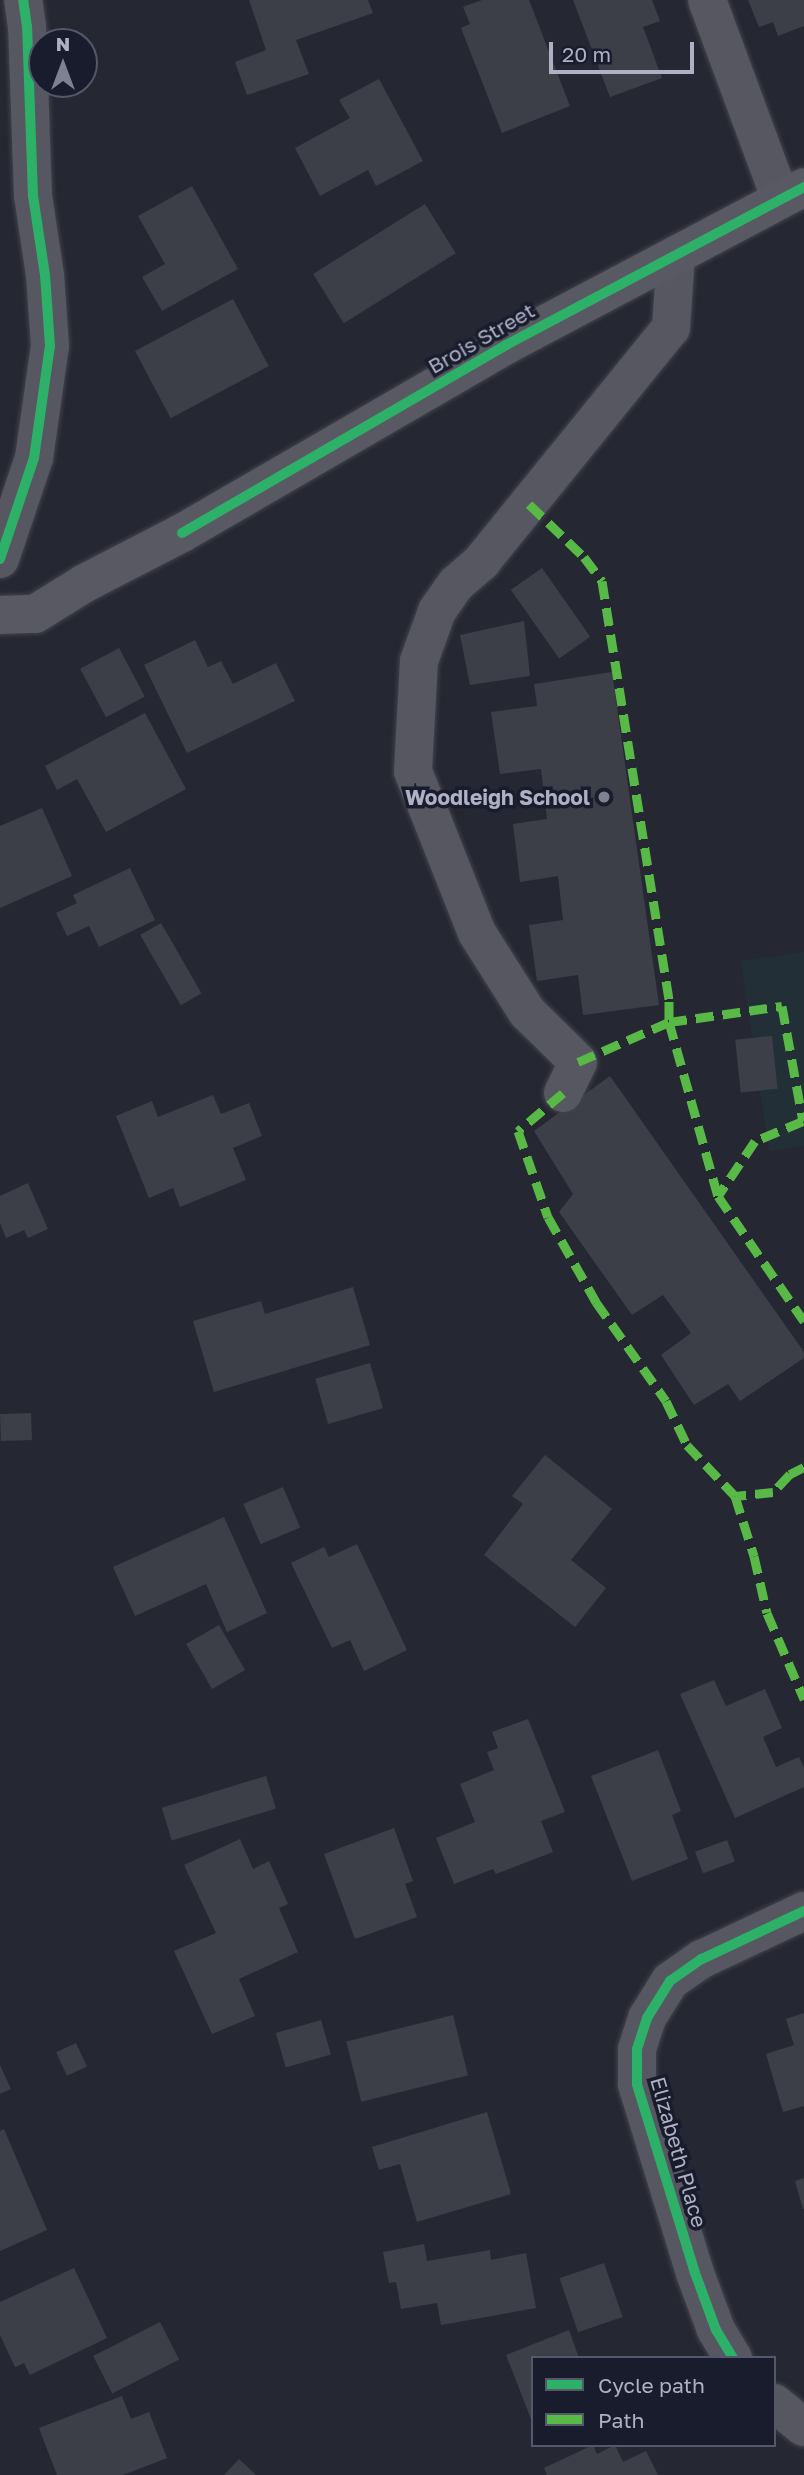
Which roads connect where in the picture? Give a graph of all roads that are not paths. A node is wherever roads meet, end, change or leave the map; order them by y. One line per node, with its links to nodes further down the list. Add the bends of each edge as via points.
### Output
1 (23, 0): 5 (street, via 33,196 50,346 34,458)
2 (707, 0): 3 (street)
3 (792, 192): 4 (main road, Brois Street)
4 (676, 255): 6 (main road, Brois Street, via 506,345 35,614); 7 (street, via 671,328 482,561 456,584 437,611 419,661 414,771 477,933 527,1012 578,1062)
5 (0, 559)
6 (0, 615)
7 (563, 1093)
8 (804, 1911): 9 (street, Elizabeth Place, via 702,1959 670,1981 647,2018 637,2049 637,2084 695,2273 716,2330)
9 (732, 2356)
10 (776, 2405): 11 (street)
11 (804, 2427)

